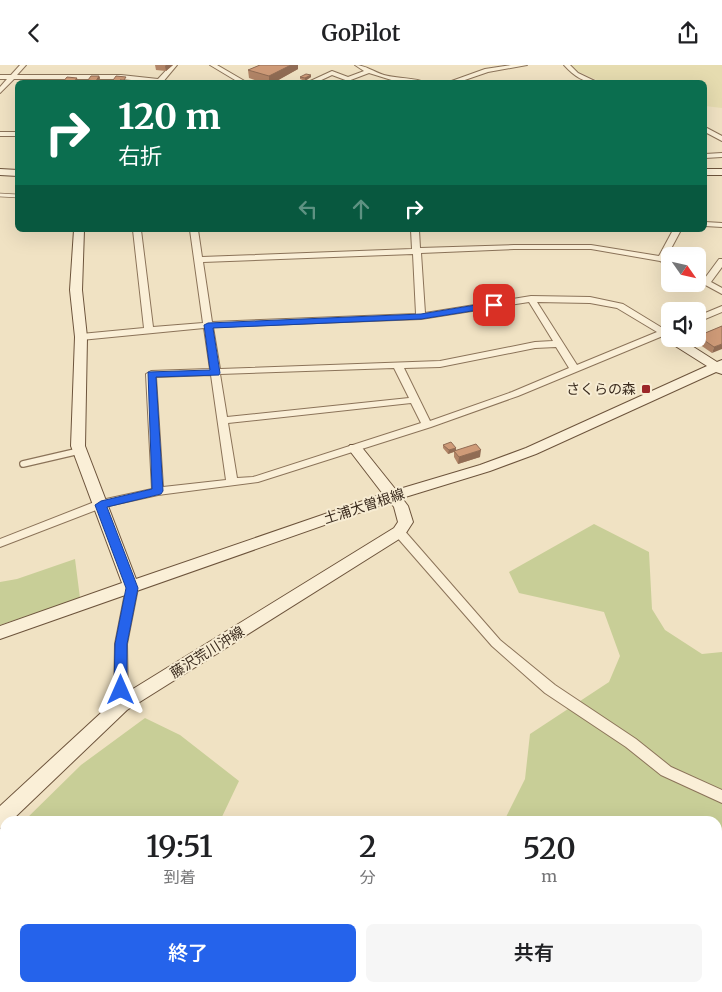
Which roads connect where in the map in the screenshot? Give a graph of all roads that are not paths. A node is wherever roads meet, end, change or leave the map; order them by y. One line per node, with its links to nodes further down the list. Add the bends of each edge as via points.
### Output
1 (24, 65): 9 (street)
2 (174, 65): 12 (street)
3 (213, 65): 13 (street)
4 (358, 65): 7 (street)
5 (524, 65): 16 (street, via 487,70)
6 (567, 65): 17 (street)
7 (367, 72): 14 (street, via 348,79 332,73); 15 (street)
8 (0, 77): 9 (street)
9 (13, 77): 10 (street); 18 (street)
10 (56, 80): 11 (street)
11 (102, 80)
12 (160, 80)
13 (240, 80)
14 (316, 80)
15 (396, 80)
16 (458, 80)
17 (589, 80)
18 (0, 91)
19 (707, 130): 22 (street)
20 (0, 133): 21 (street)
21 (15, 134)
22 (722, 139)
23 (707, 155): 24 (street)
24 (722, 155)
25 (0, 166): 26 (main road)
26 (15, 167)
27 (0, 172): 30 (main road)
28 (707, 172): 29 (main road)
29 (722, 172)
30 (15, 173)
31 (707, 177): 32 (main road)
32 (722, 177)
33 (0, 195): 34 (lane)
34 (15, 196)
35 (707, 223): 36 (street)
36 (722, 225)
37 (79, 232): 56 (main road, via 76,290)
38 (137, 232): 55 (street)
39 (194, 232): 45 (street)
40 (415, 232): 43 (street)
41 (676, 232): 42 (street)
42 (668, 247)
43 (417, 251): 44 (street, via 591,247); 45 (street); 52 (street)
44 (661, 259)
45 (198, 260): 53 (street)
46 (722, 261): 47 (street)
47 (706, 283): 48 (street)
48 (722, 291)
49 (531, 299): 52 (street); 54 (street, via 590,300 620,306); 58 (street)
50 (722, 309): 51 (street)
51 (706, 316)
52 (421, 317): 53 (street)
53 (208, 325): 55 (street); 63 (street)
54 (661, 329)
55 (149, 331): 56 (street)
56 (81, 337): 68 (main road)
57 (661, 337): 62 (street)
58 (557, 344): 60 (street, via 535,345 440,363); 62 (street)
59 (689, 347): 61 (main road)
60 (398, 366): 63 (street); 64 (street)
61 (720, 367): 72 (main road, 土浦大曽根線, via 531,451)
62 (575, 371): 66 (street)
63 (215, 373): 65 (street); 71 (street, via 151,374)
64 (414, 400): 65 (street); 66 (street)
65 (222, 421): 70 (street)
66 (427, 425): 67 (street)
67 (355, 448): 70 (street, via 254,480); 72 (main road)
68 (79, 451): 69 (lane); 73 (main road)
69 (23, 464)
70 (232, 483): 71 (street)
71 (158, 491): 73 (street)
72 (394, 496): 74 (main road, via 406,522); 76 (main road, 土浦大曽根線, via 355,507)
73 (101, 505): 75 (street); 76 (main road)
74 (399, 532): 78 (main road, 藤沢荒川沖線); 79 (street, via 496,643 550,689 631,743 666,771)
75 (0, 543)
76 (132, 588): 77 (main road, 土浦大曽根線); 78 (street, via 121,644)
77 (0, 633)
78 (120, 705): 80 (main road, 藤沢荒川沖線)
79 (722, 797)
80 (3, 816)

